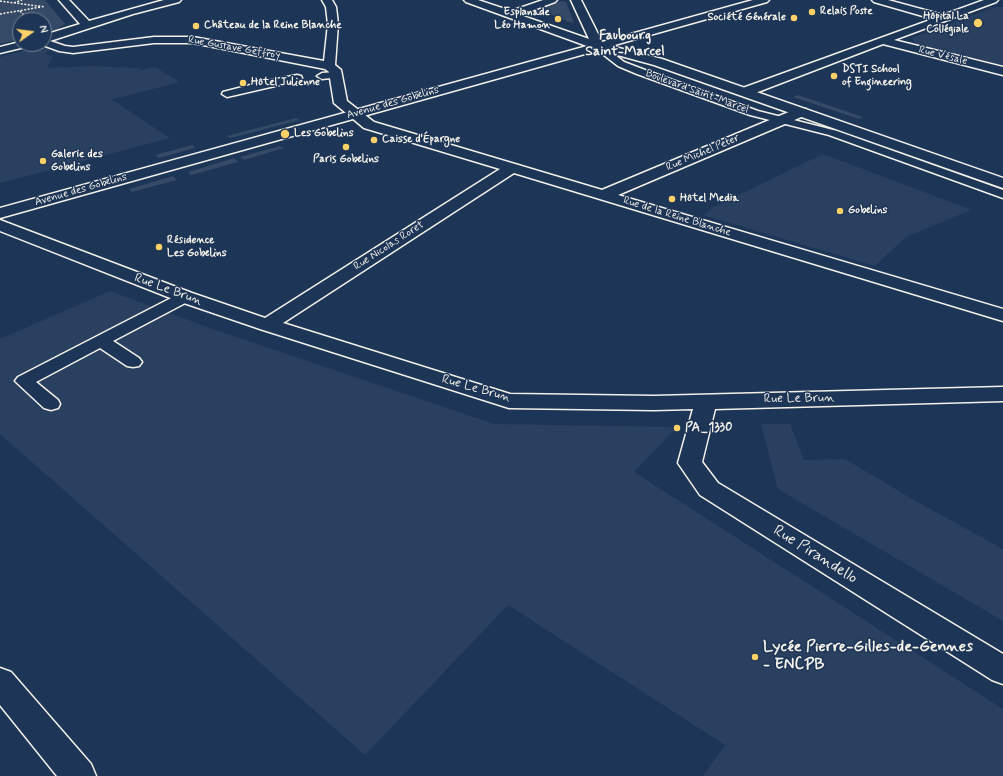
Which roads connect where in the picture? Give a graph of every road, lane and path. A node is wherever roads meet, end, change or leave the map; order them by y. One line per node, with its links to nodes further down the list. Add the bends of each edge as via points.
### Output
1 (22, 0): 12 (path)
2 (64, 0): 20 (street)
3 (176, 0): 20 (street)
4 (327, 0): 28 (street, Rue de la Reine Blanche, via 331,7 333,24)
5 (469, 0): 18 (street)
6 (552, 0): 18 (street)
7 (576, 0): 24 (street)
8 (764, 0): 24 (street, Avenue des Gobelins)
9 (877, 0): 19 (street)
10 (993, 0): 19 (street)
11 (0, 1): 12 (path)
12 (14, 3): 15 (path)
13 (42, 3): 15 (path)
14 (50, 6): 15 (path)
15 (45, 7): 16 (path)
16 (20, 11): 17 (path)
17 (0, 14)
18 (510, 15): 24 (street)
19 (943, 18): 22 (street)
20 (88, 25): 21 (street)
21 (52, 37)
22 (883, 41): 27 (street, Rue Vésale); 30 (street)
23 (52, 43): 28 (street, Rue Gustave Geffroy, via 68,50 154,40 192,40)
24 (598, 46): 30 (street, Boulevard Saint-Marcel, via 658,62); 33 (street, Avenue des Gobelins); 34 (lane, Boulevard Saint-Marcel, via 621,64 754,113)
25 (12, 47): 26 (street)
26 (0, 50)
27 (1003, 71)
28 (329, 72): 33 (street, Rue de la Reine Blanche, via 341,103)
29 (297, 78): 31 (lane)
30 (745, 92): 32 (street, Boulevard Saint-Marcel)
31 (227, 94)
32 (801, 112): 34 (street, Rue Michel Peter); 36 (street, Boulevard Saint-Marcel)
33 (353, 114): 35 (street, Rue de la Reine Blanche, via 369,125); 39 (street, Avenue des Gobelins)
34 (784, 120): 37 (lane, Boulevard Saint-Marcel, via 833,133); 38 (street, Rue Michel Peter)
35 (512, 168): 38 (street, Rue de la Reine Blanche); 43 (street, Rue Nicolas Roret)
36 (1003, 183)
37 (1003, 194)
38 (604, 195): 42 (street, Rue de la Reine Blanche)
39 (0, 213)
40 (0, 225): 41 (street, Rue Le Brun)
41 (185, 297): 43 (street, Rue Le Brun); 44 (lane)
42 (1003, 315)
43 (267, 325): 47 (street, Rue Le Brun, via 509,400 654,403)
44 (102, 341): 45 (lane); 48 (lane, via 24,381)
45 (133, 362)
46 (1003, 394): 47 (street, Rue Le Brun)
47 (706, 401): 49 (street, Rue Pirandello, via 690,463 709,489)
48 (51, 404)
49 (1003, 670)
50 (0, 682): 51 (street)
51 (79, 776)

